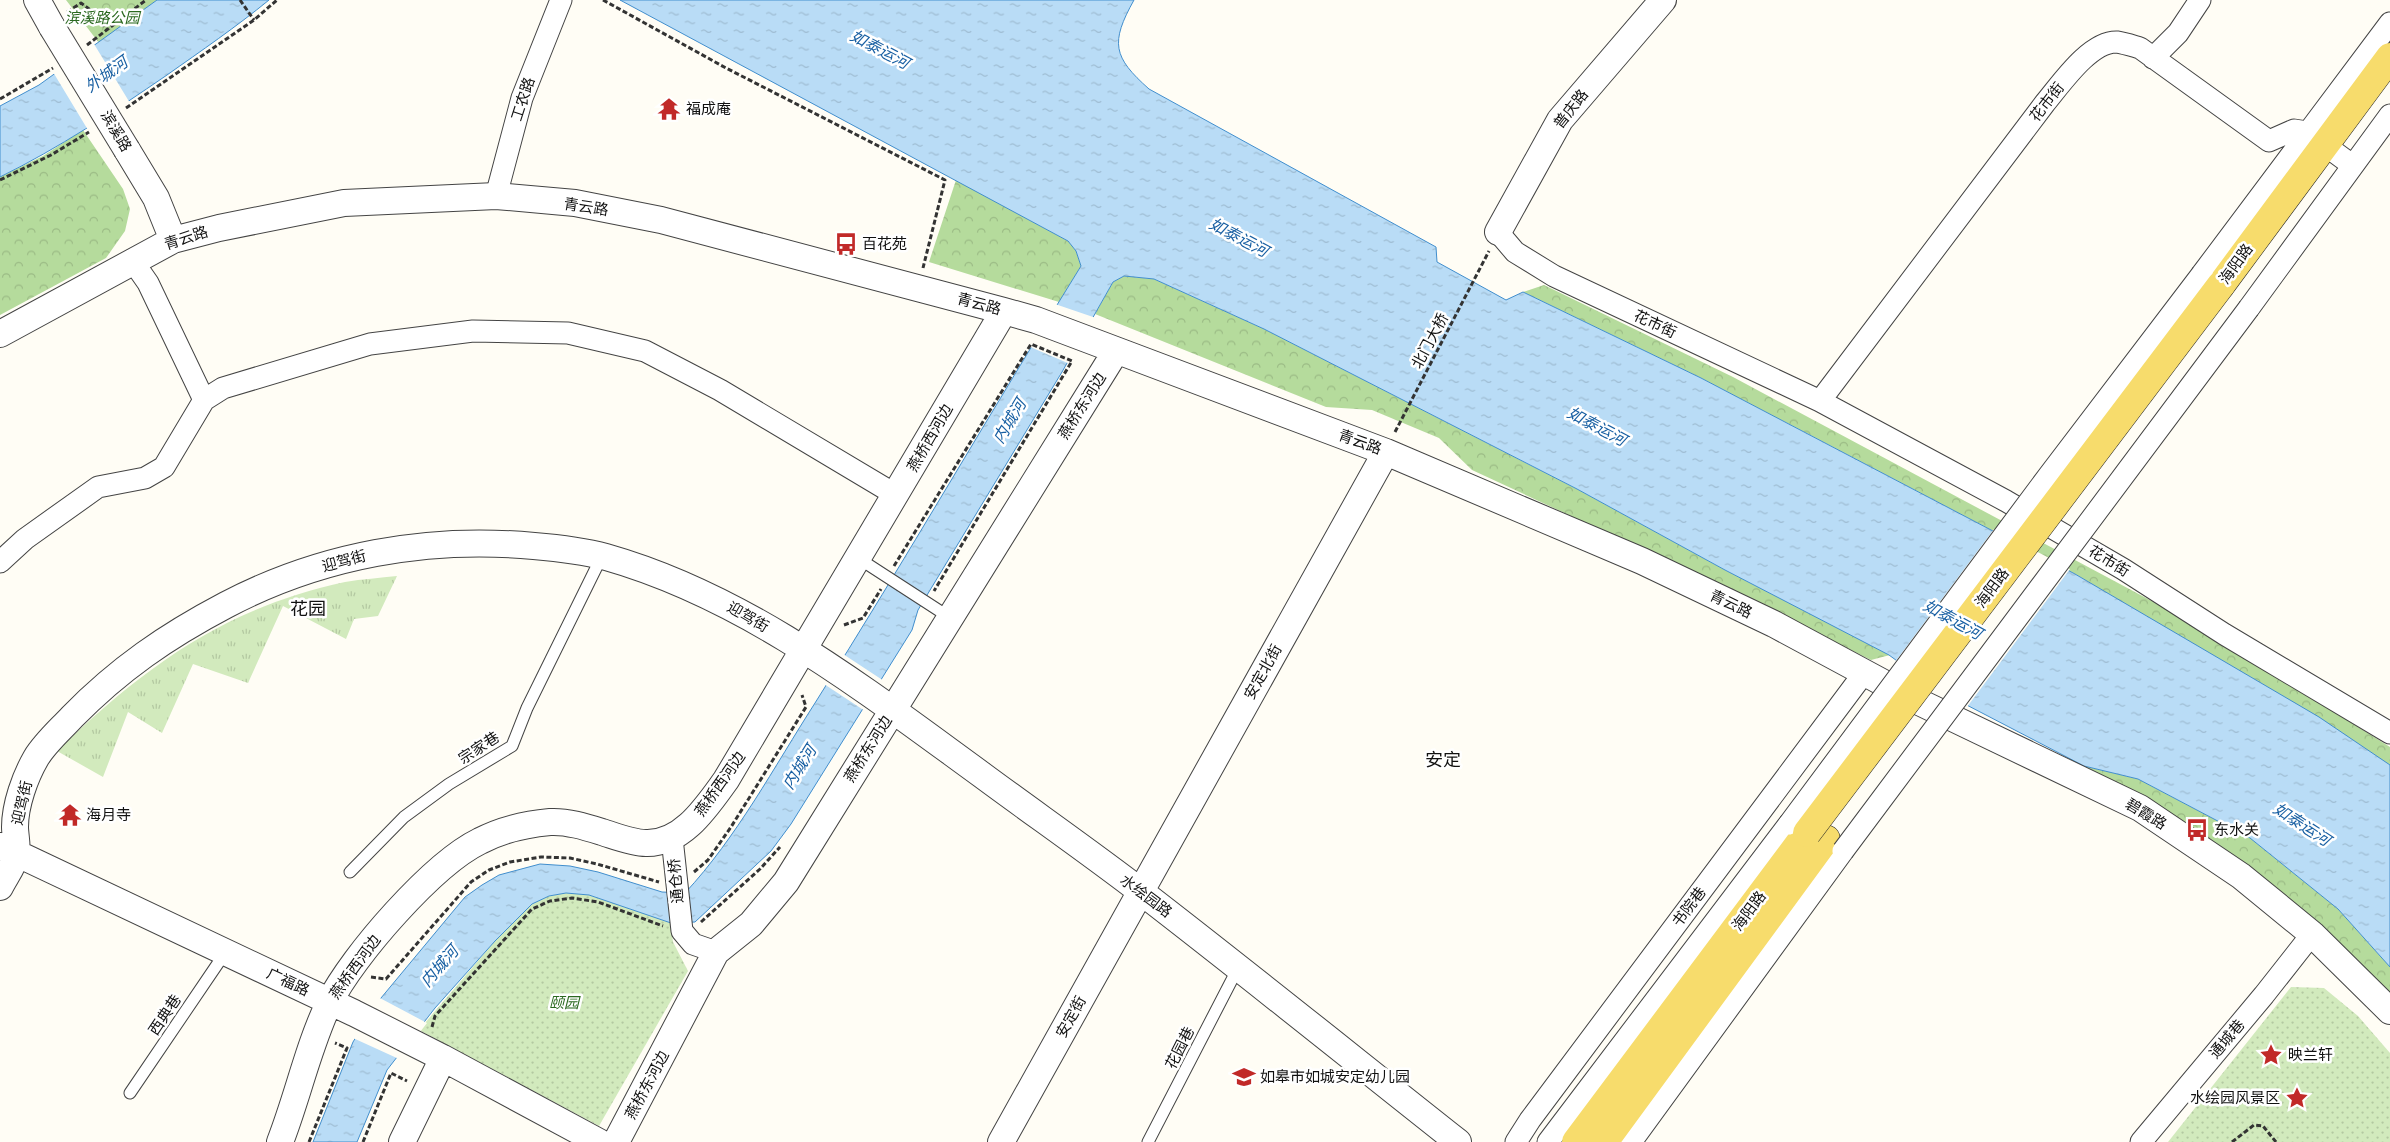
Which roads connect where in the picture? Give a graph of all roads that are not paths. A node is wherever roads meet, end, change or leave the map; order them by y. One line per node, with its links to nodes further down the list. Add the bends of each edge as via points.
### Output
1 (36, 0): 13 (street, 滨溪路, bridge, via 156,198)
2 (1663, 0): 12 (street, 普庆路, via 1560,120)
3 (2200, 0): 7 (street, via 2178,33)
4 (560, 2): 11 (street, 工农路, via 522,98)
5 (2390, 23): 10 (street)
6 (2390, 57): 10 (main road, 海阳路)
7 (2153, 58): 10 (street, 花市街, via 2269,141 2294,130); 20 (street, 花市街, via 2140,48 2116,42 2095,49 2071,71)
8 (2390, 86): 10 (main road, 海阳路)
9 (2390, 115): 10 (street)
10 (2330, 149): 15 (main road, 海阳路); 15 (street)
11 (496, 196): 13 (street, 青云路, via 344,203); 16 (street, 青云路, via 576,203 662,220)
12 (1498, 232): 20 (street, 花市街, via 1515,252 1554,276)
13 (173, 240): 14 (street, 青云路)
14 (132, 260): 17 (street, 青云路); 19 (street, via 148,283)
15 (2226, 290): 34 (main road, 海阳路, bridge); 34 (street, bridge)
16 (1004, 311): 18 (street, 青云路, via 1033,332 1090,341); 22 (street, 燕桥西河边)
17 (0, 334)
18 (1116, 351): 21 (street, 青云路); 26 (street, 燕桥东河边)
19 (204, 400): 22 (street, via 223,388 370,344 473,332 568,333 645,351 720,390); 25 (street, via 164,467 145,478 98,487 25,539)
20 (1820, 401): 31 (street, 花市街, via 2014,505)
21 (1389, 443): 28 (street, 青云路, via 1642,560 1774,624); 39 (street, 安定北街)
22 (896, 495): 24 (street, 燕桥西河边)
23 (602, 556): 27 (street, 迎驾街, via 700,591); 32 (street, 迎驾街, via 508,544 454,543 397,548 341,560 292,576 244,596 162,640 92,697); 37 (lane, 宗家巷, via 527,708 512,746 449,784 404,817)
24 (858, 558): 26 (lane); 27 (street, 燕桥西河边)
25 (0, 562)
26 (949, 617): 30 (street, 燕桥东河边)
27 (812, 651): 30 (street, 水绘园路); 35 (street, 燕桥西河边, via 726,780 699,816)
28 (1864, 673): 29 (street, 青云路); 55 (street, 书院巷)
29 (1917, 701): 40 (street, 碧霞路, via 2140,808 2241,876)
30 (885, 704): 39 (street, 水绘园路); 41 (street, 燕桥东河边, via 786,882 751,924)
31 (2390, 733)
32 (37, 756): 33 (street); 36 (street, 迎驾街, via 23,788)
33 (0, 799)
34 (1816, 837): 56 (street); 57 (main road, 海阳路); 58 (main road, 海阳路); 59 (street)
35 (672, 838): 41 (street, 通仓桥, via 682,928 693,944); 44 (street, 燕桥西河边, via 646,844 552,822 517,828 480,841 440,868 395,914 370,943)
36 (8, 850): 38 (street, 迎驾街); 42 (street, 广福路)
37 (350, 872)
38 (0, 887)
39 (1141, 891): 43 (street, 水绘园路); 52 (street, 安定街)
40 (2312, 934): 45 (street, 碧霞路); 60 (street, 通城巷)
41 (716, 952): 51 (street, 燕桥东河边)
42 (226, 953): 44 (street, 广福路); 47 (lane, 西典巷)
43 (1238, 968): 53 (lane, 花园巷); 54 (street, 水绘园路)
44 (330, 1002): 46 (street, 广福路); 48 (street, 燕桥西河边)
45 (2390, 1011)
46 (429, 1051): 49 (street, via 426,1090); 50 (street, 广福路)
47 (130, 1093)
48 (280, 1142)
49 (402, 1142)
50 (599, 1142)
51 (616, 1142)
52 (1001, 1142)
53 (1148, 1142)
54 (1458, 1142)
55 (1516, 1142)
56 (1548, 1142)
57 (1576, 1142)
58 (1604, 1142)
59 (1631, 1142)
60 (2141, 1142)

